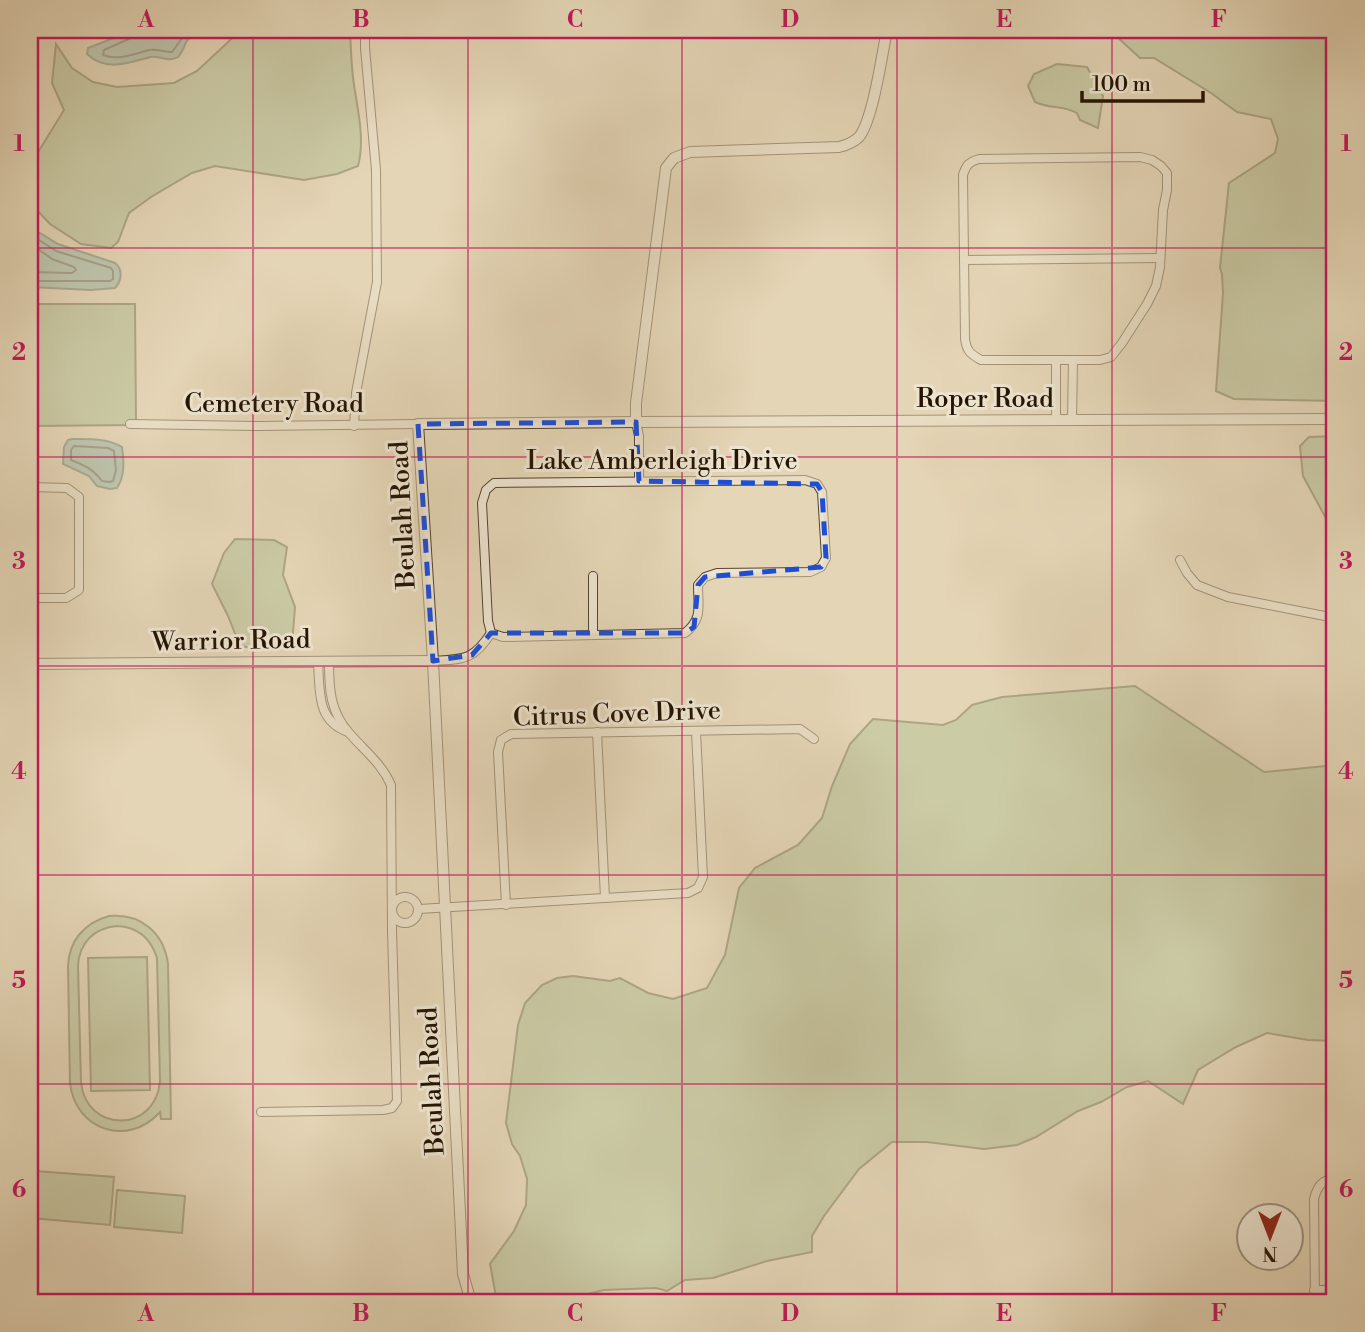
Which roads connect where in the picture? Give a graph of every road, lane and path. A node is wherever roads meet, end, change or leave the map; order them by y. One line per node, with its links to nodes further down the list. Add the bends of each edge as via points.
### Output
1 (365, 30): 13 (street, via 376,170 377,282)
2 (887, 30): 10 (street, via 868,119 854,141 839,147 690,152 674,158 666,168)
3 (1160, 258): 4 (street); 4 (street, via 1167,173 1152,160 1140,157 972,161 963,175); 6 (street, via 1152,295 1111,357)
4 (964, 260): 5 (street, via 965,338 972,355 981,360)
5 (1056, 360): 6 (street); 8 (street)
6 (1073, 360): 9 (street)
7 (1335, 419): 9 (street, Roper Road)
8 (1056, 420): 9 (street, Roper Road); 10 (street, Roper Road)
9 (1072, 420)
10 (636, 422): 12 (street, Beulah Road); 14 (street)
11 (130, 424): 13 (street, Cemetery Road)
12 (418, 424): 13 (street, Cemetery Road); 22 (street, Beulah Road)
13 (354, 426)
14 (639, 481): 20 (street, Lake Amberleigh Drive, via 494,483 486,489 482,503); 21 (street, Lake Amberleigh Drive, via 805,480 817,484 822,492 826,558 810,572 705,577 698,585 698,617 685,633)
15 (30, 488): 18 (street, via 67,488 79,497 79,590 66,598)
16 (1180, 560): 19 (street, via 1197,585 1228,597)
17 (593, 576): 21 (street)
18 (30, 598)
19 (1335, 618)
20 (491, 634): 21 (street, Lake Amberleigh Drive); 22 (street, via 472,655)
21 (593, 635)
22 (433, 661): 24 (street, Warrior Road); 33 (street, Beulah Road)
23 (317, 662): 24 (street, Warrior Road); 25 (street, Warrior Road); 27 (street, via 324,711 333,725)
24 (329, 662): 27 (street, via 332,702)
25 (30, 664)
26 (696, 731): 28 (street, Citrus Cove Drive); 29 (street, Citrus Cove Drive, via 800,729); 30 (street, via 703,877 698,888 688,893)
27 (348, 732): 34 (street, via 381,766 391,785)
28 (597, 732): 30 (street); 31 (street, Citrus Cove Drive, via 511,734 501,740)
29 (814, 739)
30 (605, 898): 31 (street)
31 (506, 905): 33 (street)
32 (418, 909): 33 (street); 34 (street, via 414,900 405,896); 34 (street, via 415,919 406,923 396,919)
33 (444, 909): 39 (street, Beulah Road, via 463,1275)
34 (392, 910): 35 (street, via 394,1106 383,1110)
35 (261, 1112)
36 (1335, 1179): 37 (street, via 1321,1183 1314,1199)
37 (1314, 1290): 38 (street); 40 (street)
38 (1335, 1290)
39 (471, 1302)
40 (1315, 1302)

